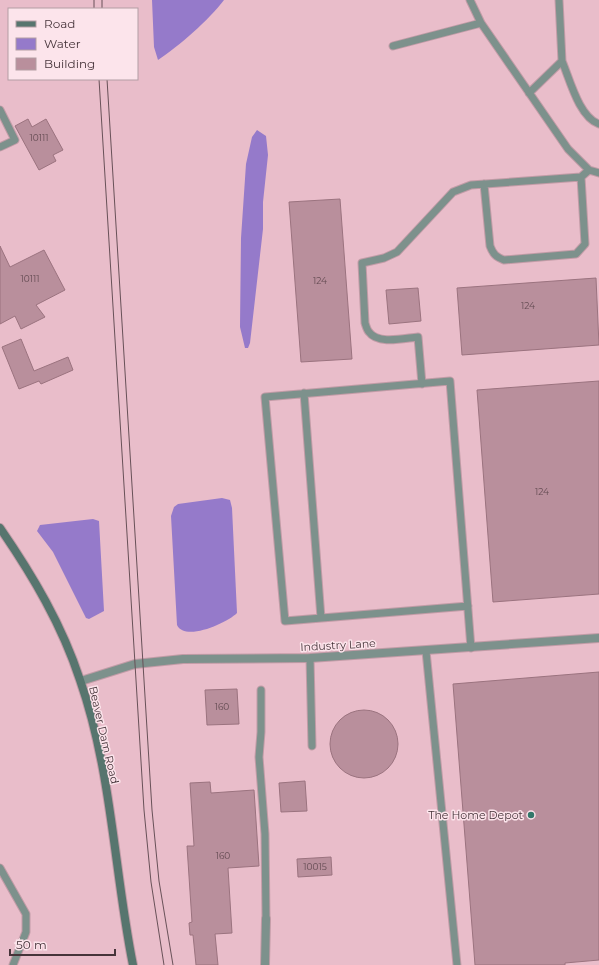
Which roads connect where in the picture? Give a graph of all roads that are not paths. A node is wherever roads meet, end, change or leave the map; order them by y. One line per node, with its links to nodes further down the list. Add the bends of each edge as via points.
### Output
1 (470, 0): 3 (lane)
2 (559, 0): 5 (lane)
3 (481, 23): 4 (lane); 6 (lane)
4 (393, 46)
5 (562, 61): 6 (lane); 8 (lane, via 584,114)
6 (529, 93): 10 (lane, via 568,149)
7 (0, 110): 9 (lane, via 15,140)
8 (599, 124)
9 (0, 147)
10 (589, 170): 11 (lane); 12 (lane)
11 (599, 173)
12 (581, 177): 13 (lane); 13 (lane, via 585,244 580,250 576,254 504,260 492,252 490,246)
13 (484, 184): 14 (lane, via 472,185 453,192 397,252 362,263 365,323 369,333 386,339 418,338)
14 (422, 384): 15 (lane); 17 (lane, via 450,382)
15 (304, 393): 18 (lane); 18 (lane, via 265,397 285,621)
16 (0, 528): 23 (main road, Beaver Dam Road, via 38,587 66,643)
17 (468, 606): 18 (lane); 20 (lane)
18 (321, 618)
19 (599, 638): 20 (street, Industry Lane)
20 (471, 648): 21 (street, Industry Lane)
21 (426, 651): 22 (street, Industry Lane); 31 (lane)
22 (310, 658): 23 (street, Industry Lane, via 161,660 120,667); 25 (lane)
23 (81, 681): 29 (main road, Beaver Dam Road, via 98,747)
24 (261, 690): 27 (lane, via 259,757 265,834)
25 (312, 746)
26 (0, 868): 28 (lane, via 26,914 26,932)
27 (266, 919): 30 (street)
28 (13, 965)
29 (133, 965)
30 (265, 965)
31 (457, 965)

